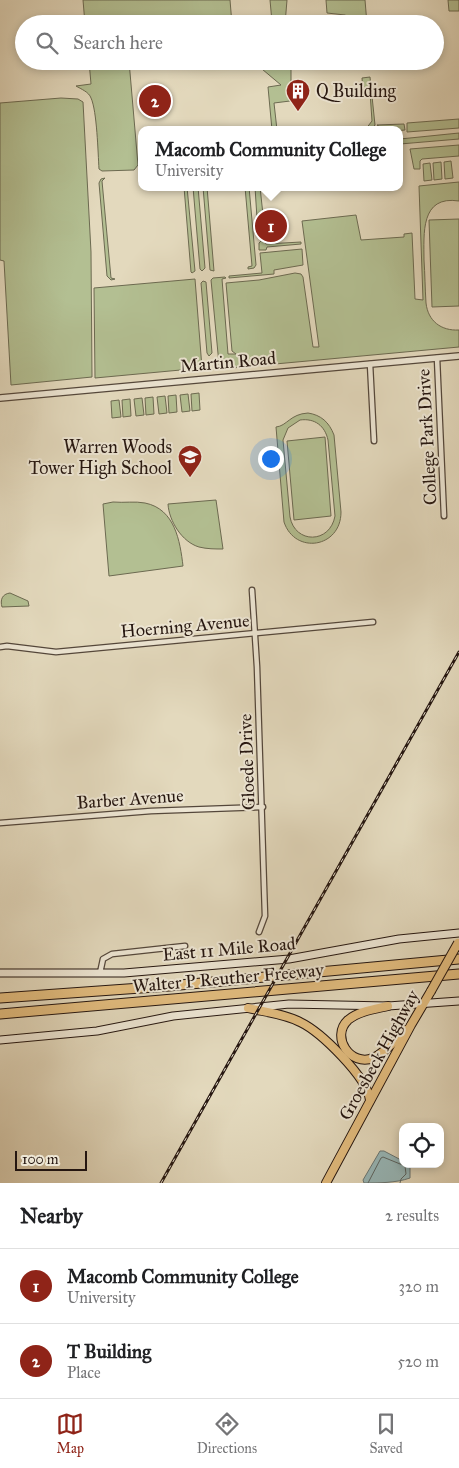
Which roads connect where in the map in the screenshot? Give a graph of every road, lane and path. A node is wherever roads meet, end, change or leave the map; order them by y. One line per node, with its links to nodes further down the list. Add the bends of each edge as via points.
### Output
1 (459, 356): 2 (street, Martin Road)
2 (437, 358): 3 (street, Martin Road); 6 (street, College Park Drive)
3 (370, 364): 4 (street, Martin Road); 5 (street)
4 (0, 398)
5 (374, 441)
6 (444, 516)
7 (252, 590): 9 (street, Gloede Drive)
8 (373, 622): 9 (street, Hoerning Avenue)
9 (256, 633): 10 (street, Hoerning Avenue, via 56,652); 11 (street, Gloede Drive)
10 (0, 647)
11 (263, 807): 12 (street, Barber Avenue, via 151,810); 13 (street, Gloede Drive, via 265,916)
12 (0, 823)
13 (259, 932)
14 (459, 933): 19 (main road, East 11 Mile Road, via 399,939 289,959)
15 (459, 942): 23 (main road, Groesbeck Highway, bridge)
16 (186, 946): 19 (street, via 112,954 103,959)
17 (459, 959): 21 (highway, Walter P Reuther Freeway)
18 (0, 973): 19 (main road, East 11 Mile Road)
19 (100, 973)
20 (459, 974): 26 (highway, Walter P Reuther Freeway)
21 (0, 998)
22 (459, 1001): 23 (main road)
23 (423, 1004): 24 (main road); 27 (main road, Groesbeck Highway)
24 (388, 1006): 25 (main road, via 303,1003); 27 (main road, via 360,1013 345,1023 342,1043 347,1052 362,1059 375,1057)
25 (248, 1008): 28 (main road, via 173,1016 97,1031); 29 (main road, via 290,1017 320,1036 365,1083)
26 (0, 1014)
27 (411, 1025): 29 (main road, Groesbeck Highway)
28 (0, 1040)
29 (370, 1100): 30 (main road, Groesbeck Highway)
30 (326, 1183)

